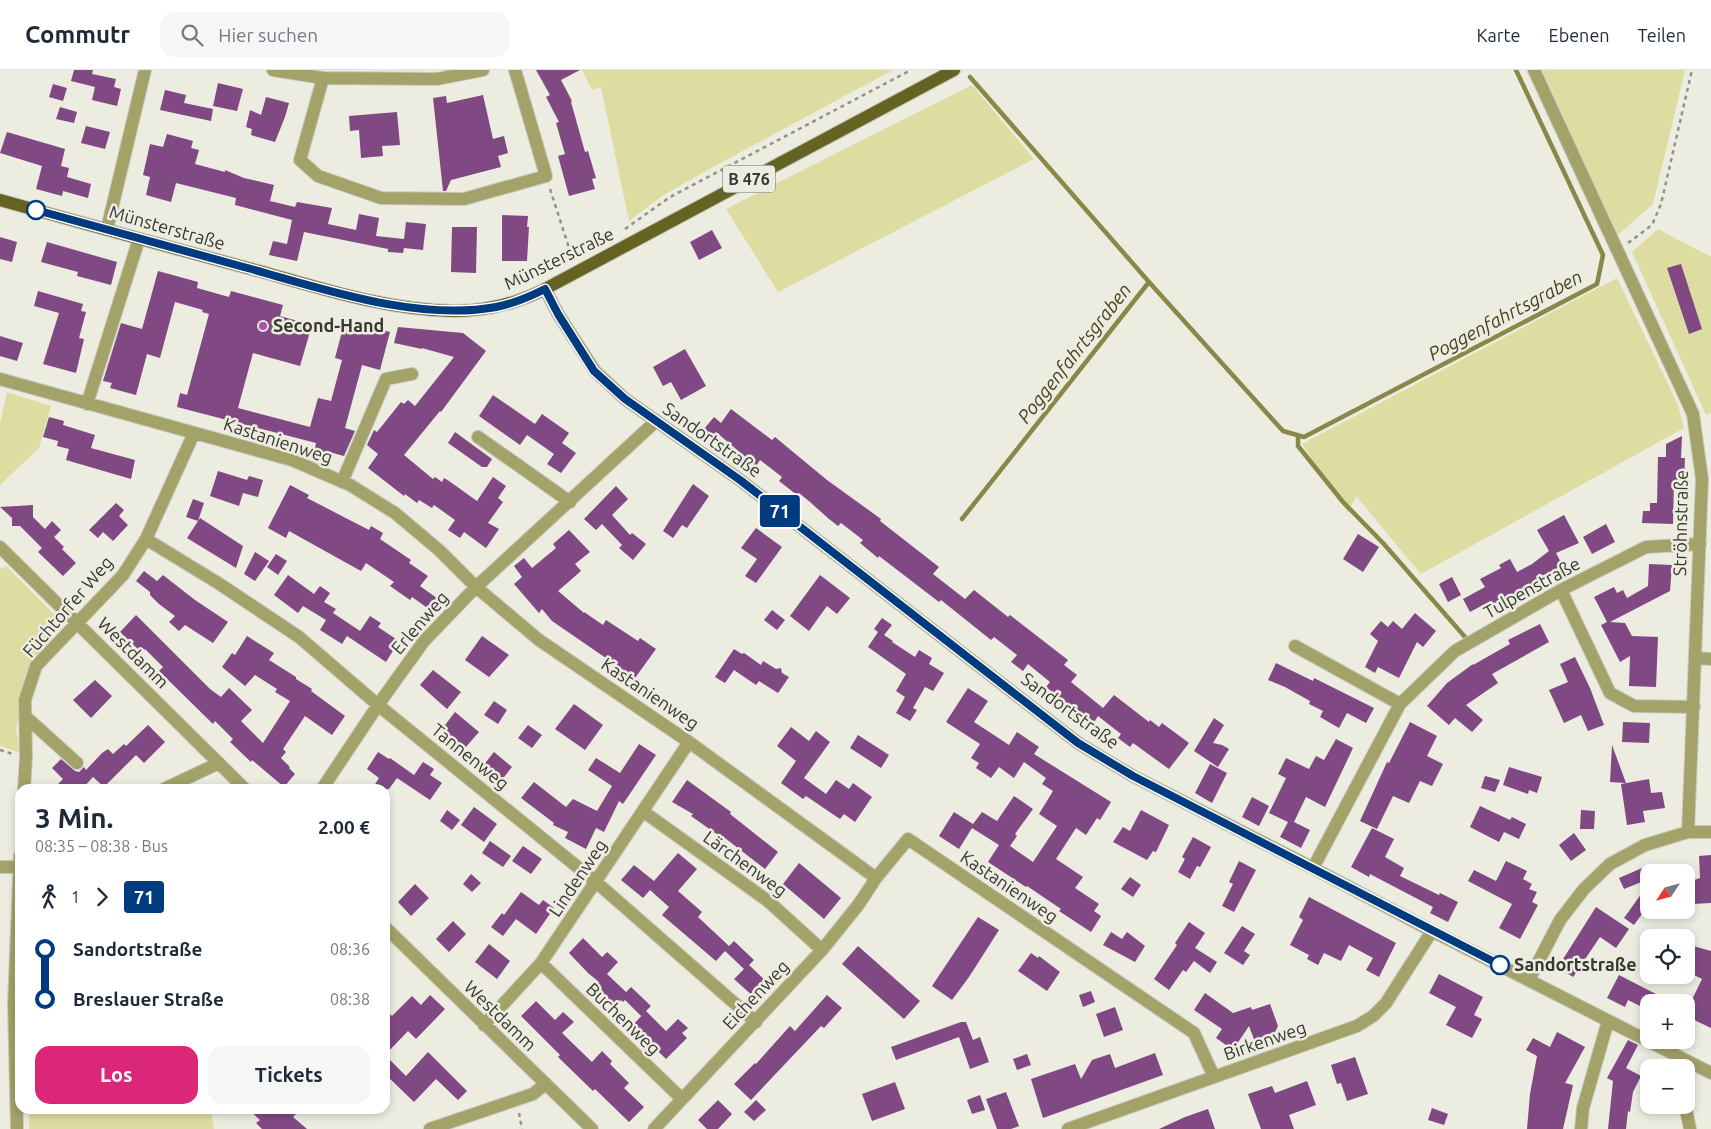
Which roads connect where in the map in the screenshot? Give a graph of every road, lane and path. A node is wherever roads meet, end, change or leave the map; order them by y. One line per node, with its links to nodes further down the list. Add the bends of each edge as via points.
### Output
1 (145, 70): 12 (street)
2 (273, 70): 9 (street)
3 (483, 70): 9 (street, via 436,79)
4 (515, 70): 10 (street)
5 (912, 70): 13 (path, via 670,196)
6 (954, 70): 19 (main road, Münsterstraße / B 476)
7 (1534, 70): 16 (street, Ströhnstraße)
8 (1692, 70): 16 (path, via 1661,204 1652,226)
9 (323, 78): 10 (street, via 300,160 318,176 381,198 464,199)
10 (546, 176): 17 (path)
11 (0, 200): 12 (main road, Münsterstraße / B 476)
12 (107, 230): 14 (main road, Münsterstraße / B 476)
13 (624, 230)
14 (139, 239): 19 (main road, Münsterstraße / B 476, via 408,308 456,311 496,307); 22 (street)
15 (598, 243): 17 (path)
16 (1616, 252): 29 (street, Ströhnstraße, via 1693,414 1702,480)
17 (572, 257): 18 (path)
18 (566, 263)
19 (545, 289): 23 (street, Sandortstraße, via 594,371)
20 (412, 374): 26 (street, via 386,379)
21 (0, 379): 22 (street, Kastanienweg)
22 (87, 404): 24 (street, Kastanienweg)
23 (655, 422): 27 (street, Erlenweg); 53 (street, Sandortstraße, via 740,480 1078,743 1133,776)
24 (194, 433): 26 (street, Kastanienweg, via 292,460); 28 (street, Füchtorfer Weg)
25 (478, 437): 27 (street)
26 (342, 482): 31 (street, Kastanienweg, via 395,513)
27 (570, 502): 31 (street, Erlenweg)
28 (146, 539): 33 (street, Füchtorfer Weg, via 123,575); 38 (street, Tannenweg, via 299,637)
29 (1700, 544): 32 (street, Tulpenstraße, via 1646,547); 35 (street, Ströhnstraße)
30 (0, 547): 33 (street, Westdamm)
31 (476, 587): 38 (street, Erlenweg, via 424,641); 41 (street, Kastanienweg, via 539,640)
32 (1561, 590): 37 (street, Tulpenstraße, via 1454,651); 39 (street, via 1610,694 1634,706)
33 (78, 622): 40 (street, Füchtorfer Weg, via 36,666 25,700); 43 (street, Westdamm)
34 (1295, 646): 37 (street)
35 (1695, 658): 36 (street); 39 (street, Ströhnstraße)
36 (1711, 659)
37 (1400, 704): 53 (street, Tulpenstraße)
38 (378, 705): 47 (street, Erlenweg); 55 (street, Tannenweg)
39 (1694, 707): 49 (street, Ströhnstraße)
40 (26, 717): 42 (street); 44 (street, Füchtorfer Weg)
41 (690, 742): 48 (street, Lindenweg); 54 (street, Kastanienweg)
42 (77, 763)
43 (219, 764): 45 (street); 46 (street, Westdamm)
44 (24, 784)
45 (175, 784)
46 (240, 784)
47 (325, 784)
48 (644, 812): 55 (street, Lindenweg); 58 (street, Lärchenweg, via 768,901)
49 (1688, 832): 50 (street); 61 (street, via 1645,845 1610,864 1584,889 1560,920)
50 (1711, 832)
51 (0, 867): 52 (street)
52 (15, 867)
53 (1313, 868): 56 (street, Sandortstraße)
54 (876, 878): 58 (street, Eichenweg); 71 (street, Kastanienweg, via 908,839 1194,1033)
55 (596, 882): 59 (street, Lindenweg); 65 (street, Tannenweg)
56 (1432, 931): 61 (street, Sandortstraße); 71 (street, Birkenweg, via 1386,1003 1373,1016 1357,1026)
57 (390, 932): 66 (street, Westdamm)
58 (822, 950): 65 (street, Eichenweg)
59 (541, 963): 66 (street, Lindenweg); 73 (street, Buchenweg)
60 (15, 977): 62 (street)
61 (1529, 980): 64 (street, Sandortstraße)
62 (14, 1004): 63 (street); 67 (street)
63 (0, 1005)
64 (1608, 1021): 68 (street, Sandortstraße); 81 (street, via 1583,1108)
65 (756, 1022): 73 (street, Eichenweg)
66 (484, 1025): 72 (street, Westdamm)
67 (15, 1046)
68 (1676, 1059)
69 (1695, 1067): 70 (street, Sandortstraße)
70 (1711, 1073)
71 (1214, 1077): 80 (street, Birkenweg)
72 (545, 1084): 77 (street, via 533,1094); 78 (street, Westdamm)
73 (682, 1099): 79 (street, Eichenweg)
74 (17, 1114): 76 (street)
75 (1687, 1114): 82 (street)
76 (17, 1129)
77 (430, 1129)
78 (592, 1129)
79 (654, 1129)
80 (1068, 1129)
81 (1582, 1129)
82 (1690, 1129)

